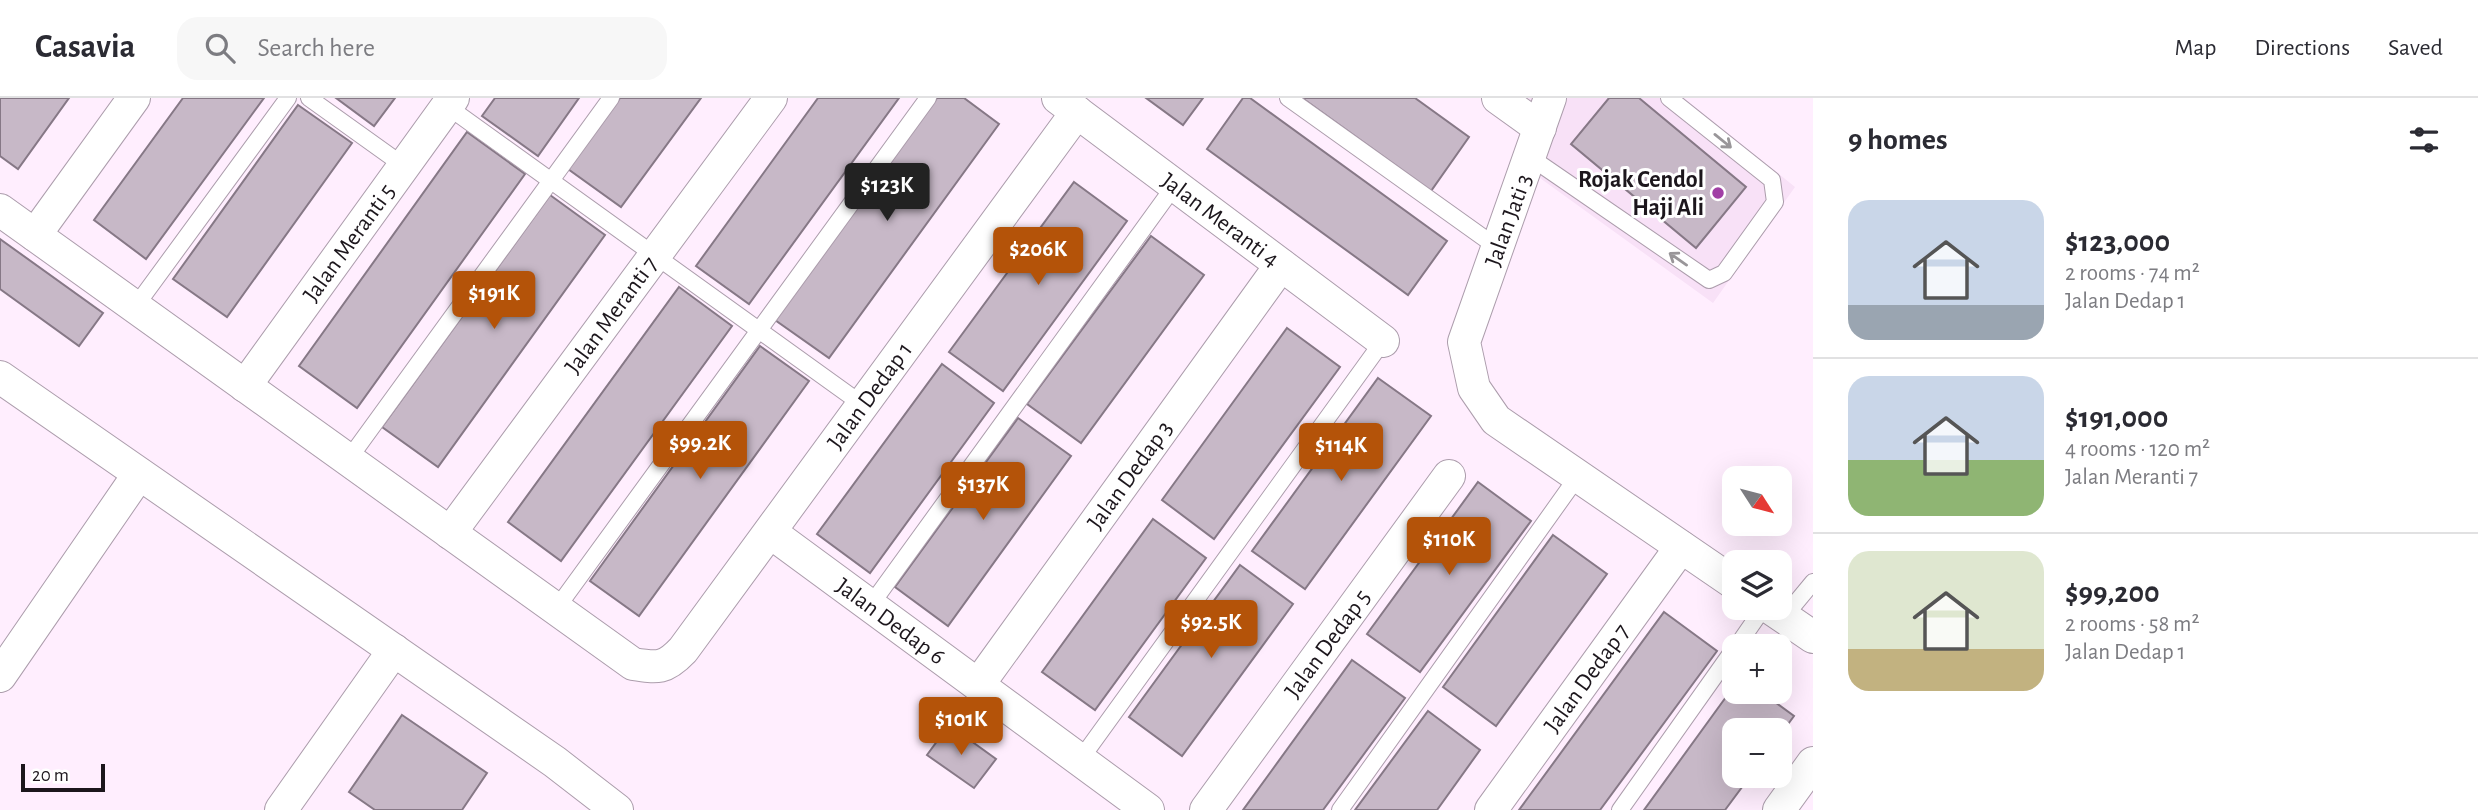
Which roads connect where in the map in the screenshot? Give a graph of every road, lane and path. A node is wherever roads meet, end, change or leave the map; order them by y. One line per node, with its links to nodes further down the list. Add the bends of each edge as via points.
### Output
1 (134, 98): 18 (street)
2 (288, 98): 22 (lane)
3 (309, 98): 14 (lane)
4 (611, 98): 15 (lane)
5 (771, 98): 20 (street, Jalan Meranti 7)
6 (928, 98): 23 (lane)
7 (1288, 98): 19 (lane)
8 (1498, 98): 13 (street)
9 (1550, 98): 13 (street, Jalan Jati 3)
10 (1669, 98): 13 (lane, one-way to 13, via 1772,180 1775,202 1724,273 1709,280)
11 (450, 102): 14 (street, Jalan Meranti 5); 15 (lane)
12 (1068, 105): 16 (street, Jalan Meranti 4); 27 (street, Jalan Dedap 1)
13 (1535, 143): 19 (street, Jalan Jati 3)
14 (404, 166): 26 (street, Jalan Meranti 5)
15 (551, 180): 20 (lane); 28 (lane)
16 (1175, 186): 21 (street, Jalan Meranti 4); 38 (lane)
17 (0, 210): 18 (street)
18 (35, 235): 22 (street)
19 (1498, 248): 31 (street, Jalan Jati 3, via 1464,342 1474,388 1496,420)
20 (655, 255): 23 (lane); 33 (street, Jalan Meranti 7)
21 (1281, 265): 24 (street, Jalan Meranti 4); 47 (street, Jalan Dedap 3)
22 (135, 307): 26 (street)
23 (760, 330): 27 (lane); 39 (lane)
24 (1383, 341): 48 (lane)
25 (0, 377): 29 (street)
26 (245, 386): 28 (street)
27 (863, 405): 32 (street, Jalan Dedap 1)
28 (348, 460): 33 (street)
29 (139, 474): 44 (street); 46 (street)
30 (1449, 476): 53 (street, Jalan Dedap 5)
31 (1578, 476): 34 (street); 54 (lane)
32 (770, 532): 38 (street, Jalan Dedap 6); 39 (street, Jalan Dedap 1, via 669,664 633,664)
33 (450, 533): 39 (street)
34 (1681, 547): 35 (street); 55 (street, Jalan Dedap 7)
35 (1722, 575)
36 (1813, 582): 37 (lane)
37 (1792, 597)
38 (870, 606): 47 (street, Jalan Dedap 6)
39 (556, 609)
40 (1764, 620): 42 (lane)
41 (1787, 620): 43 (street)
42 (1749, 634)
43 (1813, 637)
44 (394, 650): 50 (street); 51 (street)
45 (1722, 665): 56 (lane)
46 (0, 676)
47 (978, 685): 48 (street, Jalan Dedap 6)
48 (1080, 760): 52 (street, Jalan Dedap 6)
49 (1811, 769): 57 (street)
50 (281, 810)
51 (617, 810)
52 (1148, 810)
53 (1206, 810)
54 (1340, 810)
55 (1491, 810)
56 (1620, 810)
57 (1779, 810)

